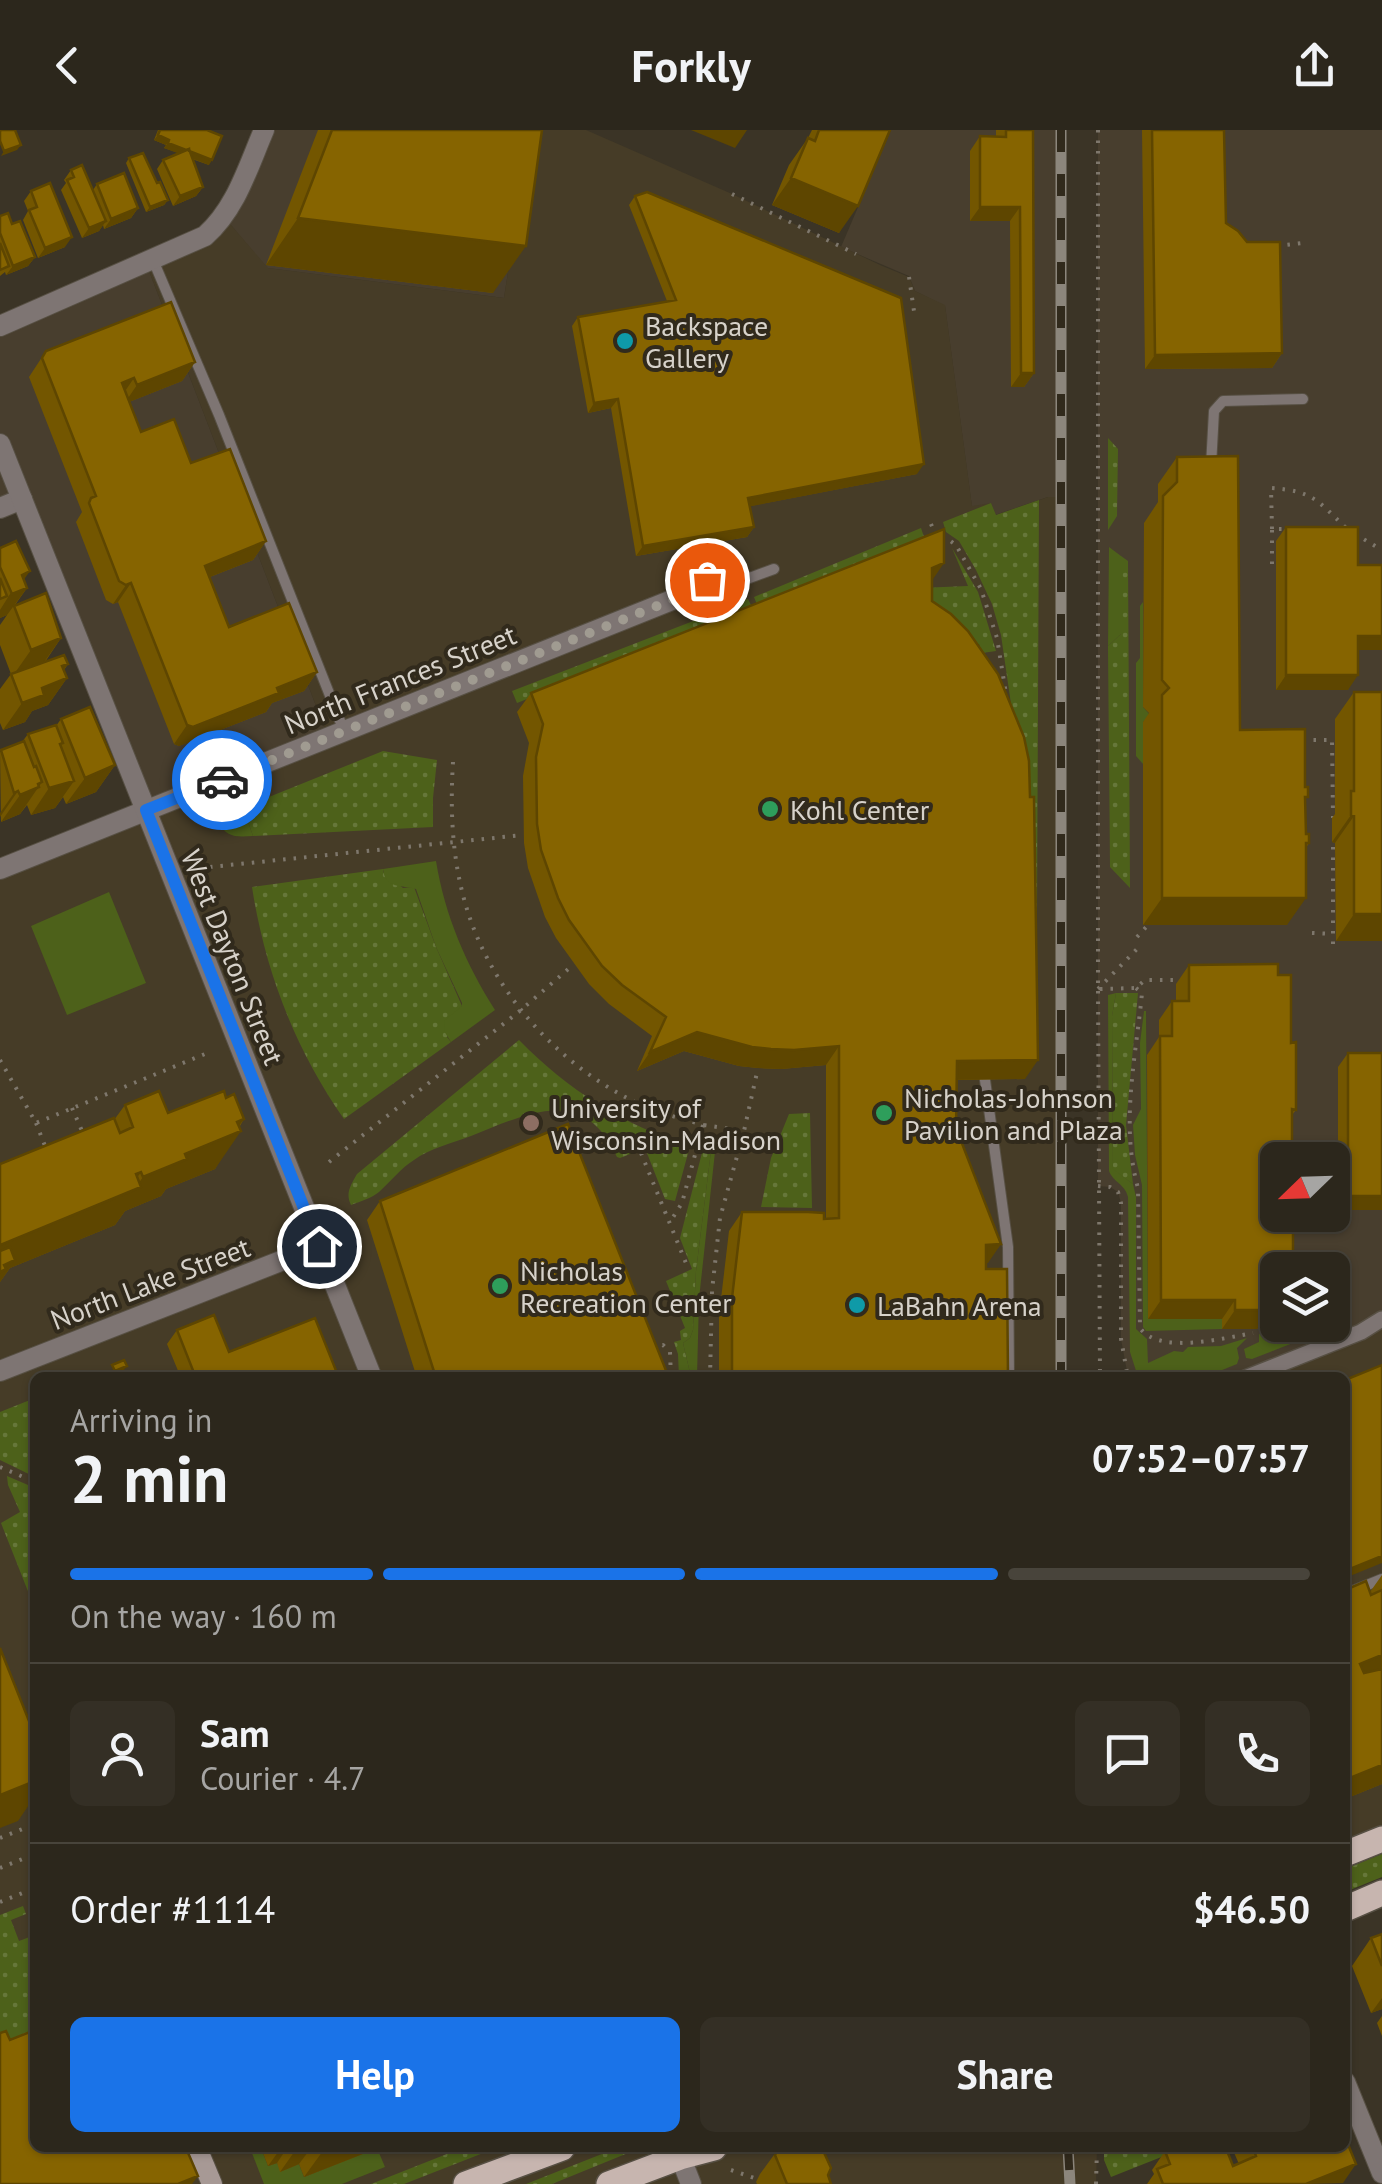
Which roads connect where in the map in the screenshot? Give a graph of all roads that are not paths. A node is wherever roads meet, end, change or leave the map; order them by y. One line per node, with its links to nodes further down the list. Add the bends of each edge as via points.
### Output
1 (264, 130): 2 (street, via 216,226)
2 (153, 260): 3 (street); 11 (lane)
3 (0, 326)
4 (1303, 399): 6 (lane, via 1223,400 1214,411)
5 (0, 444): 7 (street, West Dayton Street)
6 (1211, 466)
7 (22, 499): 8 (street); 12 (street, West Dayton Street, via 77,661)
8 (0, 508)
9 (774, 569): 10 (lane, via 744,580)
10 (707, 580): 11 (street, North Frances Street, via 682,596)
11 (344, 731): 12 (street, North Frances Street)
12 (146, 810): 13 (street, North Frances Street); 15 (street, West Dayton Street)
13 (0, 869)
14 (985, 1080): 19 (lane, via 1008,1248)
15 (319, 1246): 17 (street, North Lake Street); 18 (street, West Dayton Street)
16 (1382, 1320): 20 (street)
17 (0, 1371)
18 (370, 1372)
19 (1009, 1372)
20 (1260, 1372)
21 (1382, 1579): 22 (lane)
22 (1350, 1592)
23 (1382, 1839): 24 (main road)
24 (1350, 1852)
25 (1382, 1893): 26 (main road)
26 (1350, 1907)
27 (1350, 2094): 31 (street)
28 (200, 2152): 32 (main road)
29 (551, 2152): 33 (main road)
30 (679, 2152): 34 (main road); 35 (street)
31 (1382, 2173)
32 (212, 2184)
33 (466, 2184)
34 (609, 2184)
35 (692, 2184)

